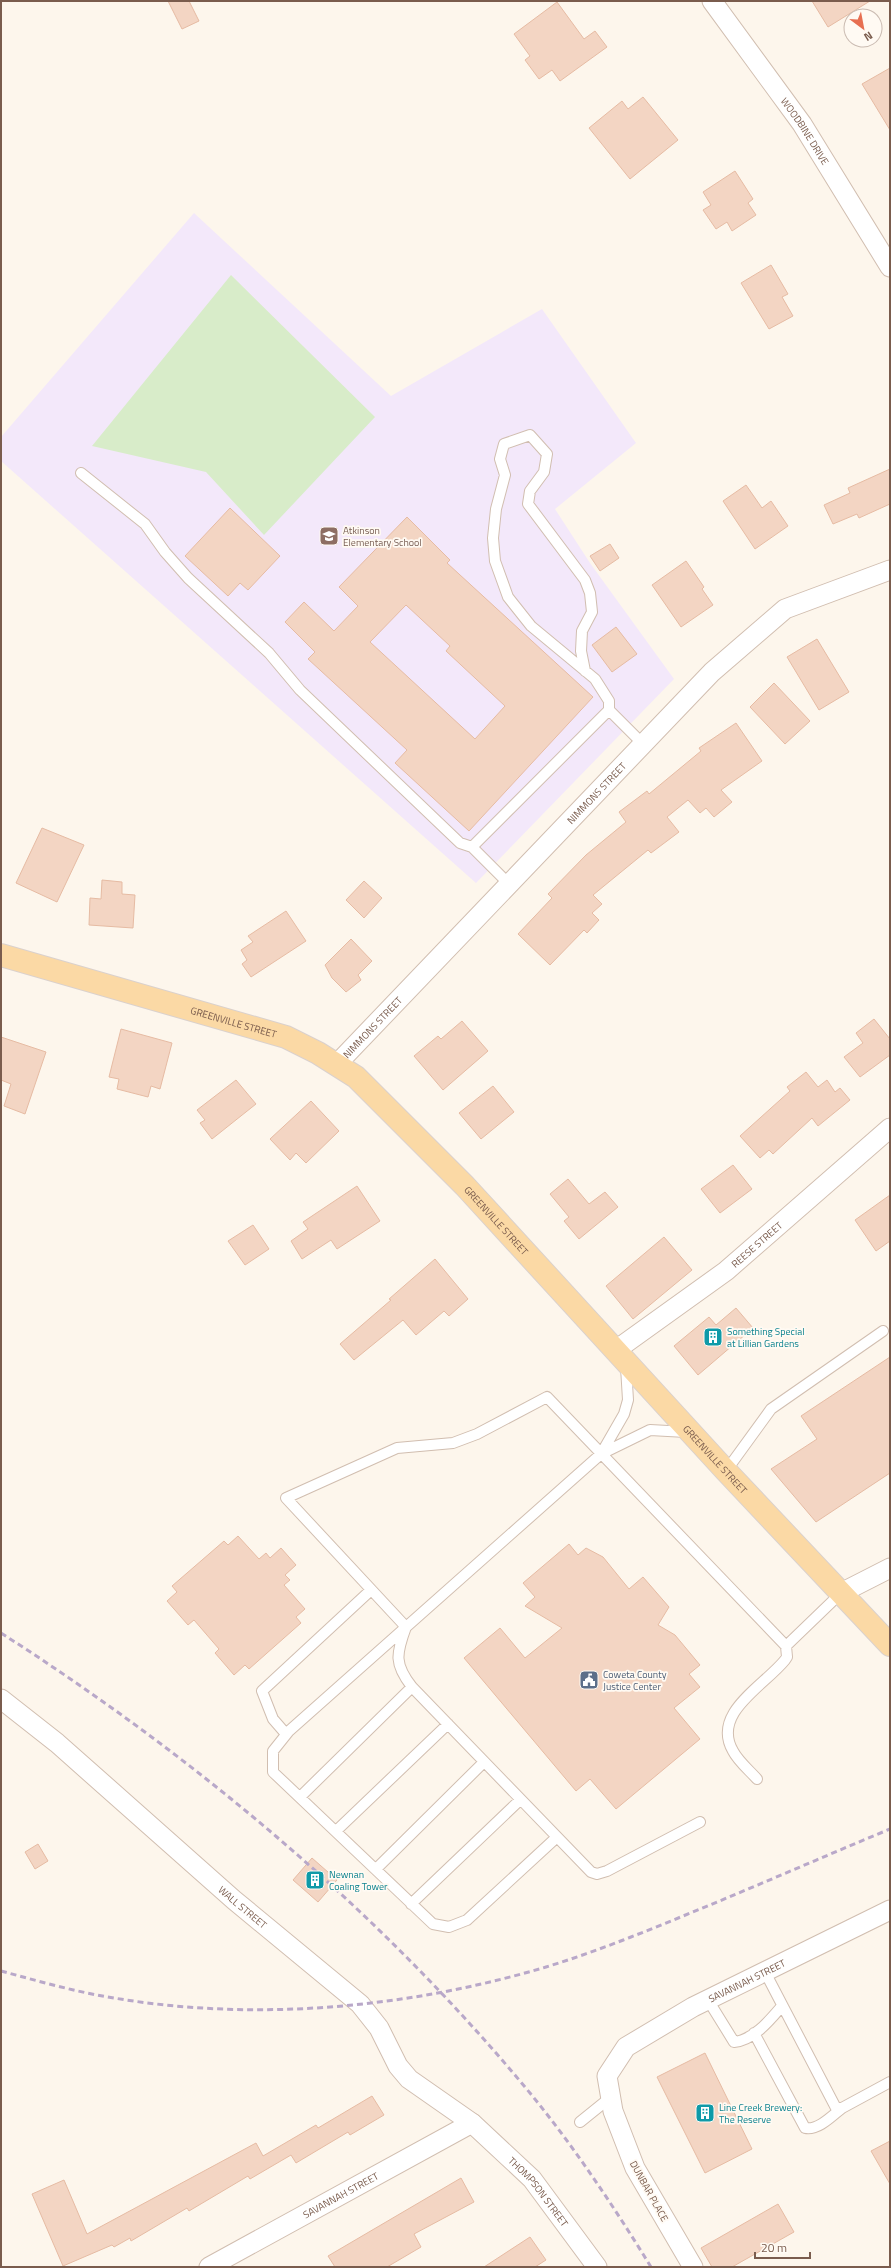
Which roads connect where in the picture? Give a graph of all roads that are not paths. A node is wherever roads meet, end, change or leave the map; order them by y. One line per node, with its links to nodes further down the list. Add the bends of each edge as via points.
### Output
1 (712, 1): 2 (street, WOODBINE DRIVE, via 802,124)
2 (890, 267)
3 (81, 473): 8 (lane, via 145,524 164,552 188,578 269,653 300,690 460,843)
4 (890, 570): 7 (street, NIMMONS STREET, via 786,609 712,672)
5 (585, 672): 5 (lane, via 581,644 582,631 592,612 590,593 585,580 528,504 530,491 544,472 547,454 530,435 517,438 504,444 500,459 505,475 496,509 493,538 495,561 508,597 531,626); 6 (lane, via 595,679 609,701)
6 (609, 710): 7 (lane); 8 (lane)
7 (643, 744): 9 (street, NIMMONS STREET)
8 (472, 847): 9 (lane)
9 (509, 884): 11 (street, NIMMONS STREET)
10 (1, 956): 11 (main road, GREENVILLE STREET, via 286,1037)
11 (337, 1064): 14 (main road, GREENVILLE STREET, via 356,1077 465,1186)
12 (890, 1128): 14 (street, REESE STREET, via 726,1271)
13 (883, 1331): 17 (lane, via 771,1409)
14 (621, 1355): 15 (main road, GREENVILLE STREET); 16 (lane, via 628,1400 624,1414)
15 (690, 1432): 16 (lane, via 650,1430); 17 (main road, GREENVILLE STREET)
16 (600, 1454): 19 (lane, via 547,1397 453,1444 397,1448 286,1498); 21 (lane); 23 (lane)
17 (726, 1471): 20 (main road, GREENVILLE STREET)
18 (890, 1568): 20 (street)
19 (371, 1590): 21 (lane); 27 (lane, via 262,1691 273,1719)
20 (841, 1593): 22 (main road, GREENVILLE STREET); 23 (lane)
21 (406, 1627): 24 (lane, via 399,1651 398,1666); 27 (lane)
22 (890, 1644)
23 (786, 1646): 29 (lane, via 785,1660 734,1711 728,1725 727,1739 734,1753)
24 (412, 1687): 26 (lane); 30 (lane)
25 (1, 1699): 47 (street, WALL STREET, via 57,1744 234,1900 360,2004 379,2028 398,2066 409,2079)
26 (448, 1724): 28 (lane); 33 (lane)
27 (286, 1734): 30 (lane, via 273,1751 273,1772)
28 (484, 1762): 31 (lane); 35 (lane)
29 (757, 1779)
30 (300, 1797): 33 (lane)
31 (520, 1800): 34 (lane); 36 (lane)
32 (700, 1822): 34 (lane, via 597,1874 588,1869)
33 (336, 1831): 35 (lane)
34 (557, 1837): 36 (lane, via 467,1920 449,1927 433,1924)
35 (376, 1869): 36 (lane)
36 (411, 1904)
37 (889, 1913): 38 (street, SAVANNAH STREET)
38 (765, 1972): 39 (street, SAVANNAH STREET); 40 (lane)
39 (708, 2000): 41 (lane, via 731,2040 739,2041); 42 (street, SAVANNAH STREET, via 626,2047)
40 (782, 2006): 41 (lane, via 771,2021); 45 (lane, via 832,2104 836,2108)
41 (754, 2033): 45 (lane, via 805,2128 821,2124)
42 (614, 2066): 44 (street, DUNBAR PLACE, via 607,2076)
43 (890, 2082): 45 (lane)
44 (611, 2097): 46 (lane); 50 (street, DUNBAR PLACE, via 613,2111 635,2168)
45 (842, 2108)
46 (580, 2122)
47 (472, 2123): 48 (street, SAVANNAH STREET); 49 (street, THOMPSON STREET, via 532,2180)
48 (209, 2267)
49 (597, 2267)
50 (692, 2267)

